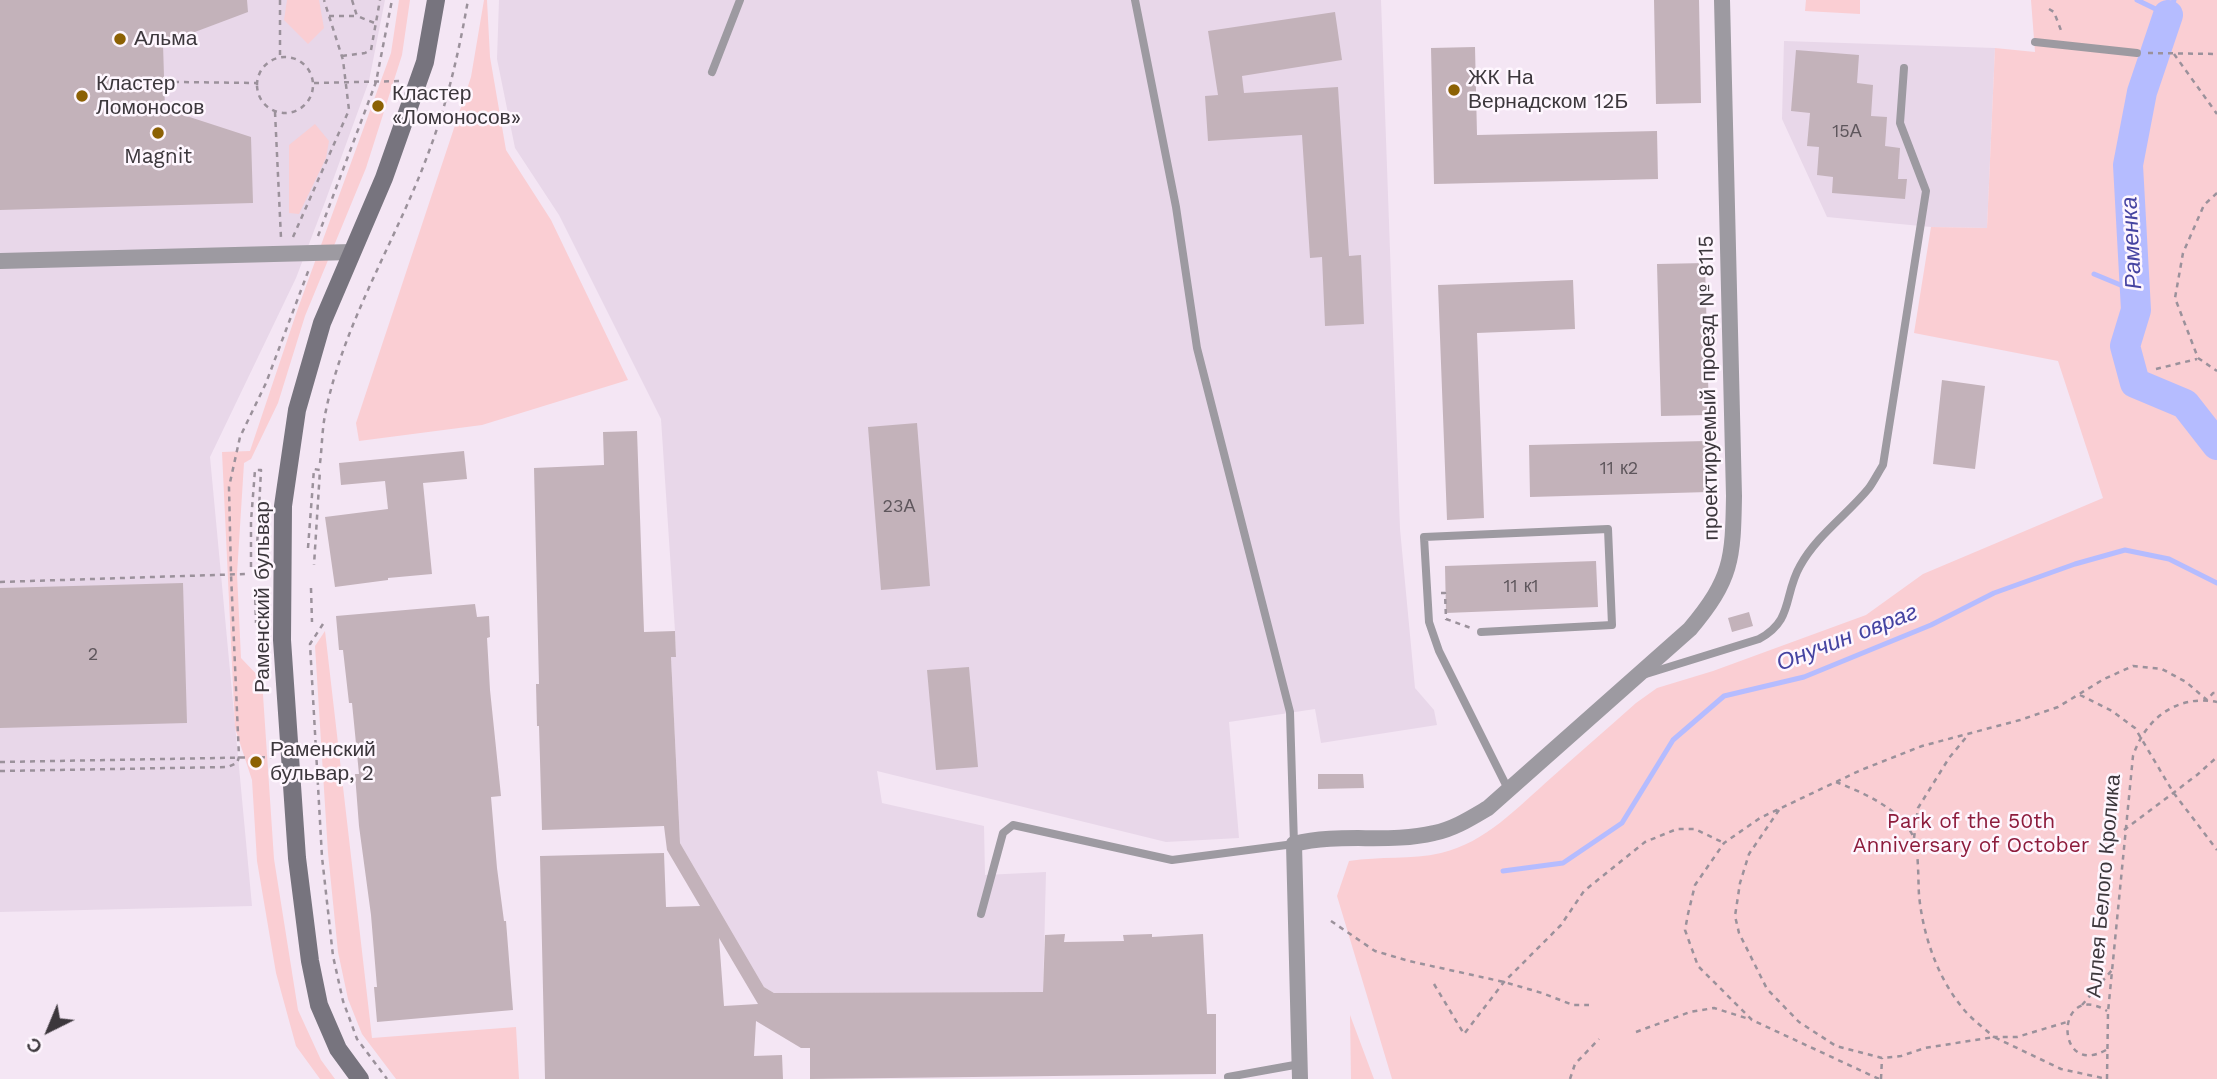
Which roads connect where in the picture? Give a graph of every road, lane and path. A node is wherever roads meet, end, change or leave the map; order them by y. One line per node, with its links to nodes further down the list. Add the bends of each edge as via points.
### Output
1 (280, 0): 21 (path)
2 (324, 0): 12 (path)
3 (352, 0): 13 (path)
4 (380, 0): 14 (path)
5 (392, 0): 27 (path)
6 (436, 0): 36 (street, Раменский бульвар, via 425,62)
7 (468, 0): 42 (path, via 451,80 428,155 336,376 325,415)
8 (740, 0): 23 (lane)
9 (1135, 0): 76 (lane, via 1176,207 1197,348 1290,712)
10 (1723, 0): 57 (street, проектируемый проезд № 8115, via 1733,546 1725,579 1709,606)
11 (2049, 9): 16 (path)
12 (329, 16): 13 (path); 20 (path)
13 (358, 16): 14 (path)
14 (377, 24): 20 (path, via 371,50)
15 (2035, 42): 16 (lane)
16 (2064, 45): 17 (lane)
17 (2137, 53): 18 (path)
18 (2174, 54): 19 (path); 31 (path)
19 (2217, 54)
20 (342, 56): 26 (path)
21 (280, 57): 28 (path, via 264,66); 29 (path, via 299,60)
22 (1905, 68): 57 (lane, via 1900,123 1926,191 1883,465 1869,488 1801,564 1784,617 1773,631)
23 (712, 72)
24 (402, 81): 27 (path)
25 (174, 82): 28 (path)
26 (346, 82): 27 (path); 29 (path); 33 (path, via 349,110)
27 (376, 82): 34 (path)
28 (257, 83): 30 (path, via 261,100)
29 (314, 83): 30 (path, via 302,108)
30 (275, 112): 35 (path)
31 (2217, 114)
32 (2217, 194): 39 (path, via 2204,205 2183,253 2175,298)
33 (292, 239)
34 (317, 239)
35 (281, 240)
36 (352, 252): 37 (street); 95 (street, Раменский бульвар, via 321,323 297,410 283,506 282,640 297,858 310,961 318,1005 338,1049)
37 (0, 261)
38 (310, 266): 48 (path, via 266,383 240,437 229,487)
39 (2198, 358): 40 (path); 41 (path)
40 (2156, 369)
41 (2217, 371)
42 (320, 463)
43 (257, 548): 46 (path, via 261,470 255,470)
44 (309, 548): 45 (path, via 314,469 320,470)
45 (314, 565)
46 (251, 567)
47 (245, 573): 48 (path)
48 (230, 574): 49 (path); 64 (path)
49 (0, 582)
50 (311, 589): 53 (path)
51 (255, 590): 54 (path)
52 (1442, 593): 56 (path, via 1446,619)
53 (312, 622)
54 (256, 623)
55 (323, 624): 96 (path, via 310,643 322,857 333,956 357,1039)
56 (1481, 632): 70 (lane, via 1612,625 1608,529 1424,537 1429,622)
57 (1634, 678): 70 (street, проектируемый проезд № 8115)
58 (2217, 693): 60 (path)
59 (2080, 695): 60 (path, via 2133,666 2162,668); 62 (path, via 2058,707); 63 (path, via 2135,727)
60 (2207, 700): 61 (path); 63 (path, Аллея Белого Кролика, via 2168,710)
61 (2217, 702)
62 (1969, 734): 69 (path, via 1922,746); 74 (path, via 1918,808)
63 (2139, 738): 71 (path); 73 (path, Аллея Белого Кролика)
64 (239, 757): 65 (path); 67 (path); 68 (path, via 228,767)
65 (272, 757)
66 (2217, 757): 71 (path)
67 (0, 762)
68 (0, 771)
69 (1836, 782): 72 (path); 74 (path, via 1879,803 1899,818)
70 (1508, 789): 76 (street, проектируемый проезд № 8115, via 1488,808 1434,833 1322,838)
71 (2173, 792): 73 (path); 77 (path)
72 (1780, 808): 75 (path); 92 (path, via 1749,854 1735,916 1739,933 1767,989 1799,1022 1836,1046)
73 (2124, 830): 80 (path, Аллея Белого Кролика)
74 (1914, 838): 89 (path, via 1921,915 1932,953 1966,1013)
75 (1724, 843): 81 (path, via 1695,828 1677,829 1646,842 1584,891 1561,925); 86 (path, via 1695,885 1685,930 1698,966)
76 (1294, 844): 78 (lane, via 1172,860 1013,825 1003,833); 93 (street)
77 (2217, 850)
78 (981, 914)
79 (1331, 920): 81 (path, via 1375,951)
80 (2113, 968): 84 (path); 85 (path, Аллея Белого Кролика)
81 (1504, 982): 82 (path, via 1464,1034); 83 (path, via 1573,1006)
82 (1434, 984)
83 (1589, 1005)
84 (2080, 1007): 85 (path, via 2099,1006); 87 (path)
85 (2108, 1012): 91 (path, Аллея Белого Кролика)
86 (1752, 1020): 88 (path, via 1714,1008); 98 (path)
87 (2067, 1022): 89 (path, via 2017,1037); 91 (path, via 2066,1032 2075,1049 2094,1054)
88 (1636, 1032)
89 (1994, 1037): 92 (path); 99 (path, via 2061,1069)
90 (1599, 1039): 97 (path, via 1575,1063)
91 (2106, 1049): 99 (path, Аллея Белого Кролика)
92 (1882, 1058): 98 (path)
93 (1300, 1071): 94 (lane)
94 (1228, 1077)
95 (360, 1079)
96 (387, 1079)
97 (1570, 1079)
98 (1880, 1079)
99 (2107, 1079)

